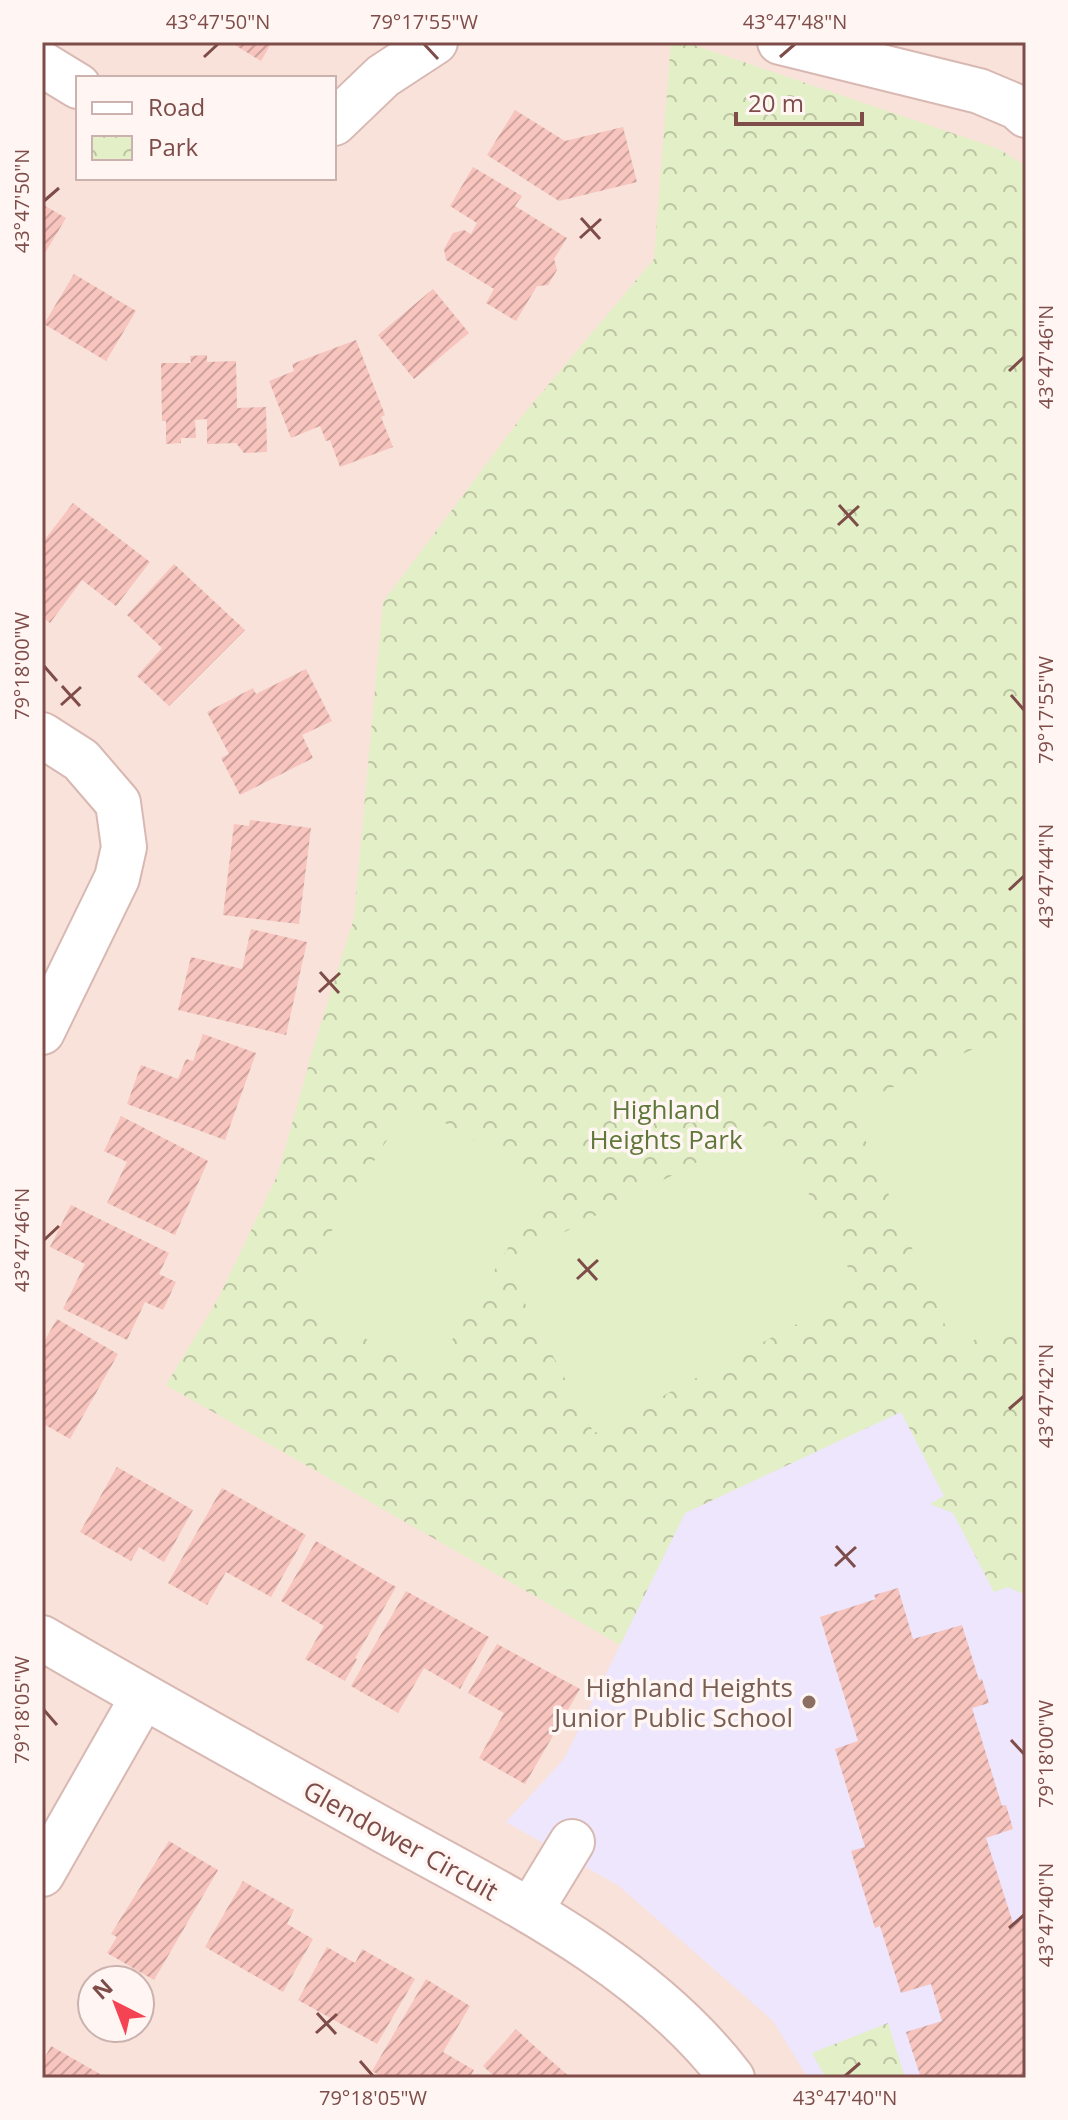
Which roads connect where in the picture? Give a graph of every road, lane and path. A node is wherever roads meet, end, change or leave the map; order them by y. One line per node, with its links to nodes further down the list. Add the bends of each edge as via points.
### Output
1 (435, 42): 6 (street, via 383,76)
2 (780, 42): 5 (street)
3 (42, 64): 4 (street)
4 (76, 85)
5 (1023, 104)
6 (336, 121)
7 (42, 735): 8 (street, via 81,760 118,803 124,847 117,878)
8 (42, 1032)
9 (42, 1638): 10 (street, Glendower Circuit)
10 (143, 1697): 12 (street); 13 (street, Glendower Circuit)
11 (572, 1842): 13 (street)
12 (42, 1874)
13 (530, 1911): 14 (street, Glendower Circuit, via 621,1972 696,2038)
14 (732, 2078)

